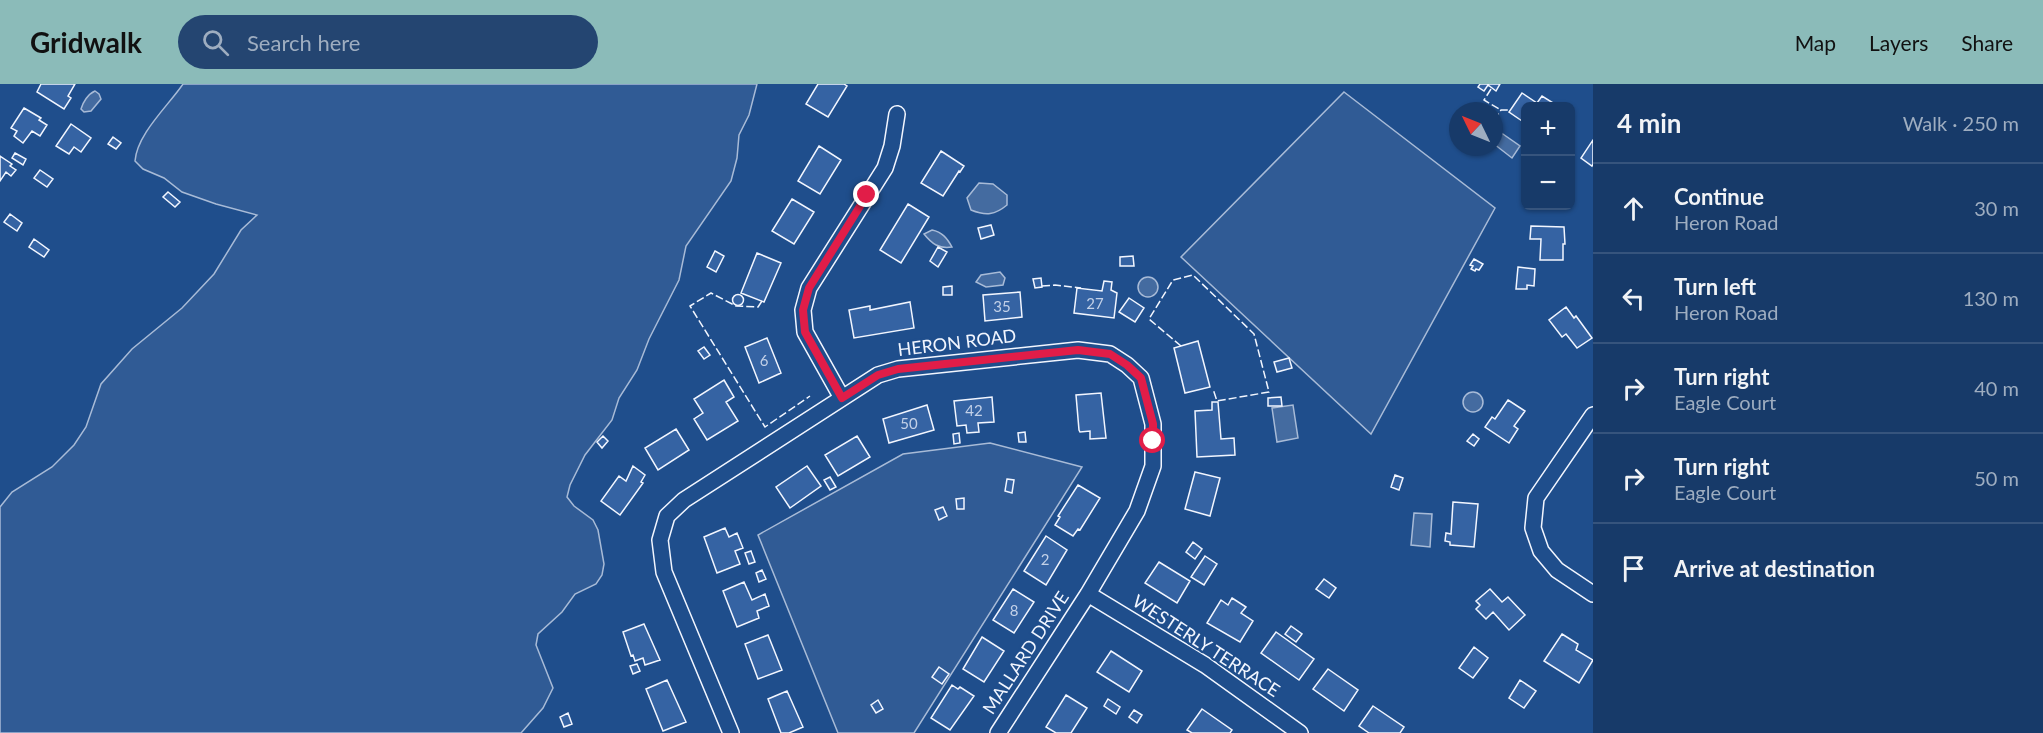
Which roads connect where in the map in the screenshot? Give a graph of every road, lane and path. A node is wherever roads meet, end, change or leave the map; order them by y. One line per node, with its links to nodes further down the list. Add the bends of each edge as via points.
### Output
1 (897, 114): 2 (street, via 885,168 809,288 803,310 805,332)
2 (842, 398): 4 (street, HERON ROAD, via 878,375 898,369 1078,350 1110,354 1127,365 1141,378 1153,424 1153,466 1137,511); 6 (street, HERON ROAD, via 684,500 667,516 660,540 664,572)
3 (1593, 415): 5 (street, via 1536,498 1533,528 1541,551 1557,570)
4 (1088, 594): 7 (street, MALLARD DRIVE); 8 (street, WESTERLY TERRACE, via 1205,665)
5 (1593, 594)
6 (731, 733)
7 (998, 733)
8 (1300, 733)

